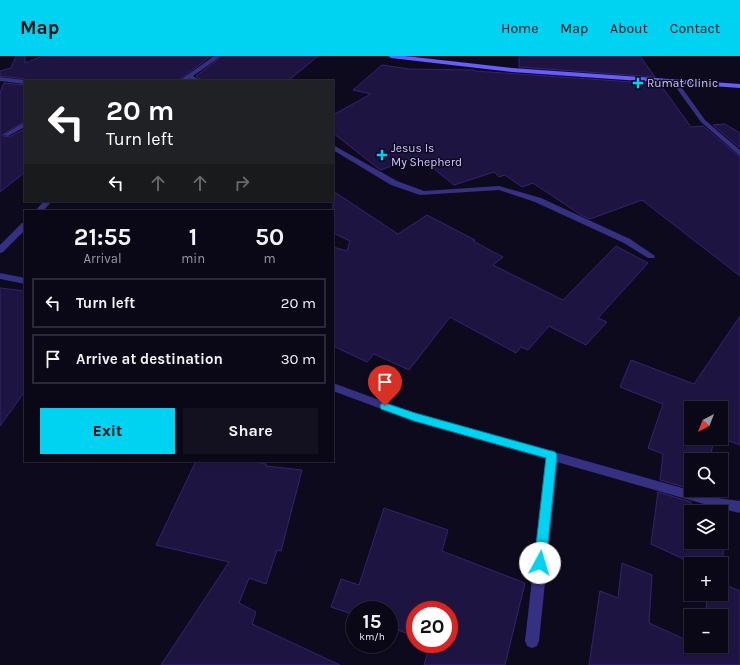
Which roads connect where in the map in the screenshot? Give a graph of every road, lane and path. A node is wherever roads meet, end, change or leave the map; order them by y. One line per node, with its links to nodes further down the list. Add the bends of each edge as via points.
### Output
1 (218, 56): 3 (street)
2 (391, 56): 8 (main road, via 520,71)
3 (189, 76): 5 (street); 6 (street)
4 (0, 79): 7 (street)
5 (183, 80)
6 (197, 80)
7 (24, 82)
8 (675, 82): 9 (main road); 13 (street, via 703,122)
9 (740, 86)
10 (24, 125): 11 (street)
11 (6, 135)
12 (334, 148): 18 (street, via 394,183 423,193 500,188 538,200 627,241)
13 (740, 154)
14 (47, 202): 15 (street)
15 (39, 210)
16 (24, 226): 17 (street)
17 (0, 250)
18 (651, 256)
19 (0, 276): 20 (street)
20 (24, 282)
21 (334, 388): 22 (street, via 414,417)
22 (552, 455): 23 (street, via 718,503); 24 (street)
23 (740, 507)
24 (532, 641)

